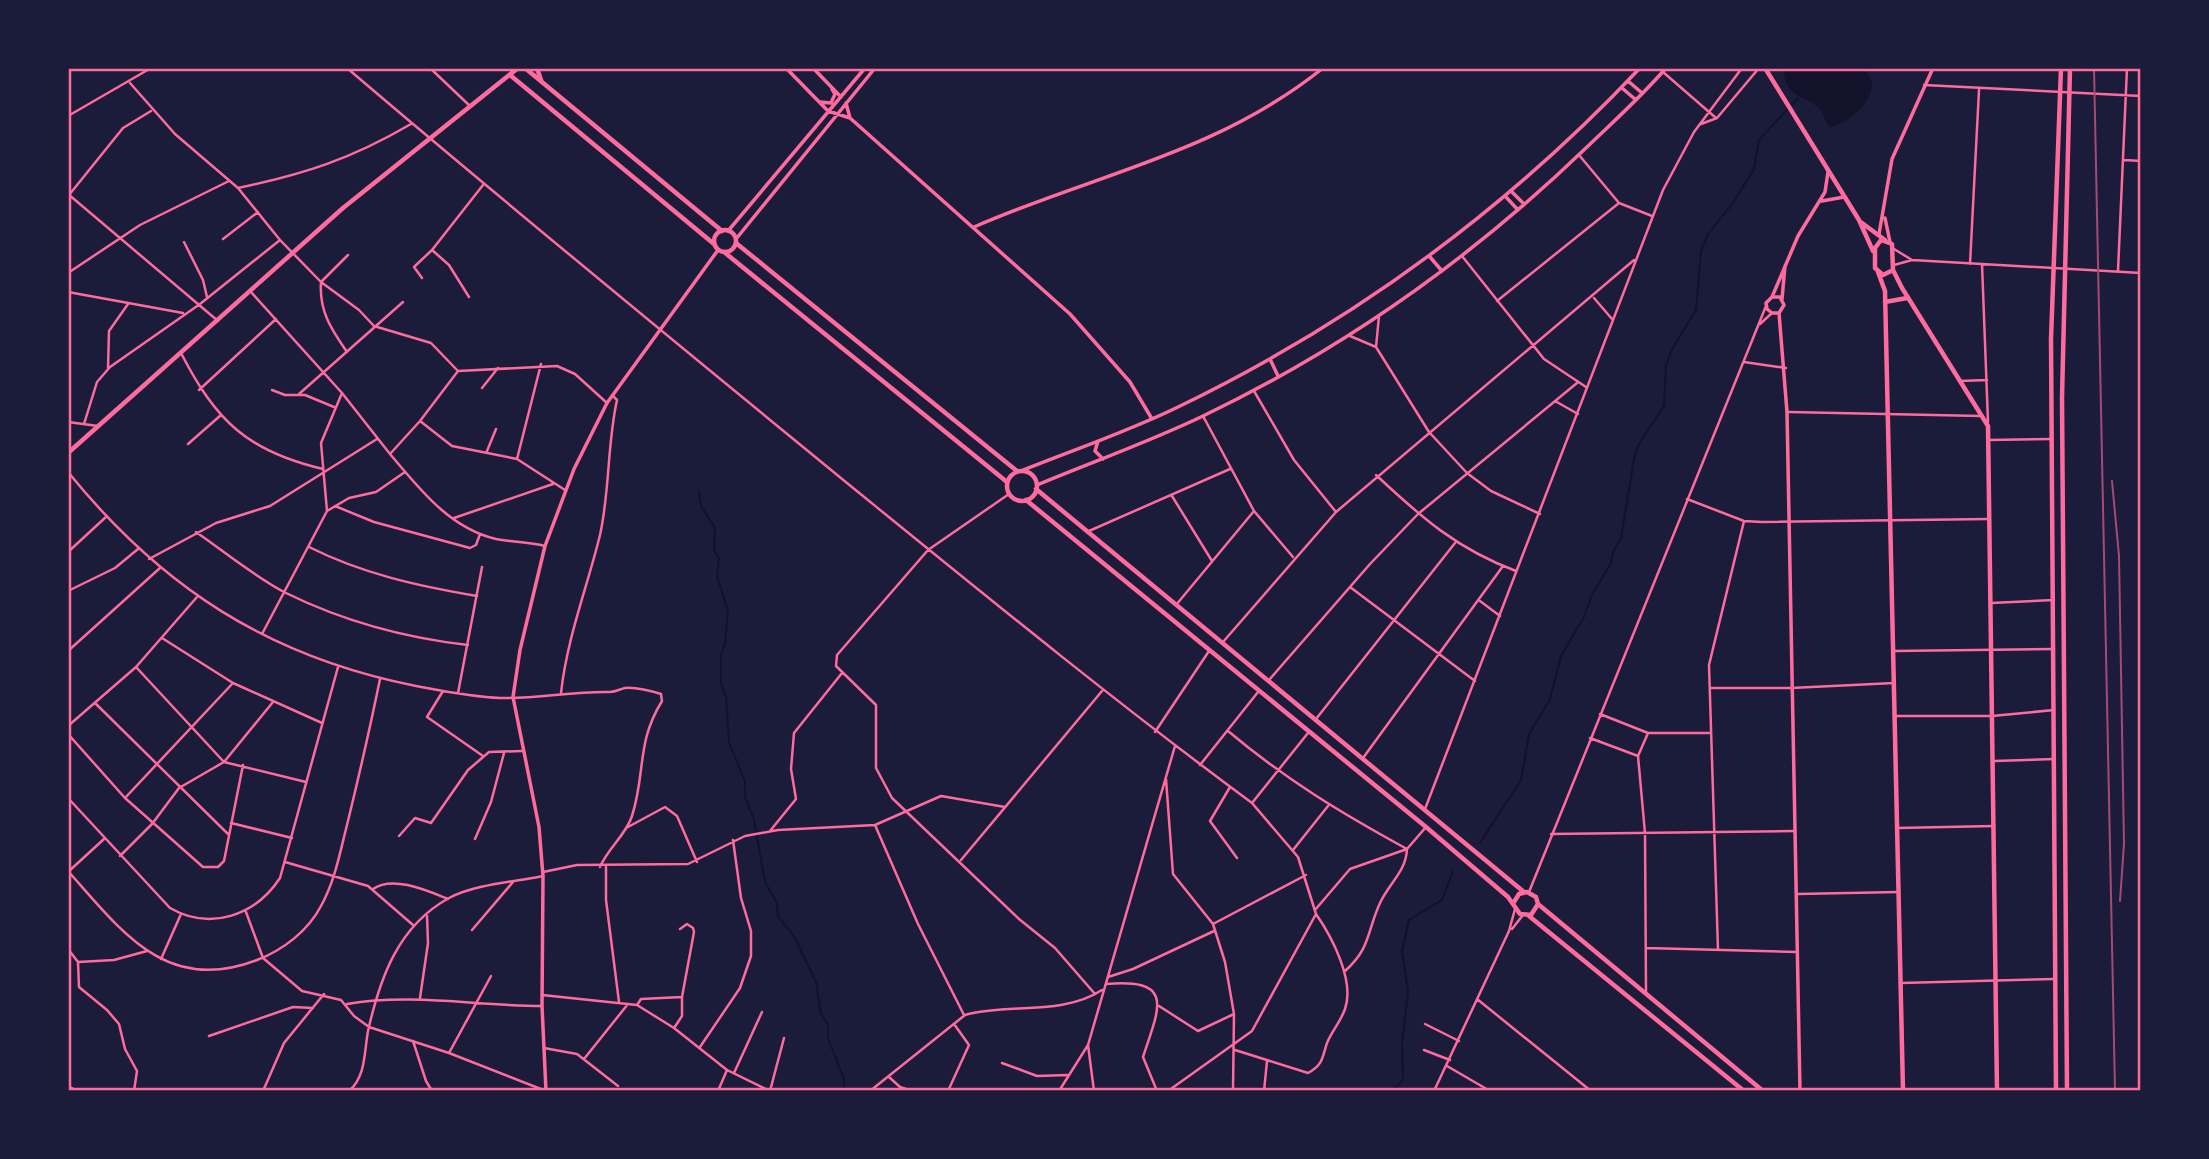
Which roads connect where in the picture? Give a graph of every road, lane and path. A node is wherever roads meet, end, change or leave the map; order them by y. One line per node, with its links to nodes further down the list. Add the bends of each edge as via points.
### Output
1 (151, 68): 24 (street)
2 (346, 68): 49 (street)
3 (430, 68): 39 (street)
4 (518, 68): 21 (main road)
5 (525, 68): 25 (main road)
6 (537, 68): 25 (main road)
7 (786, 68): 37 (street)
8 (813, 68): 27 (street)
9 (875, 68): 22 (street)
10 (1323, 68): 73 (street, via 1266,109 1207,140)
11 (1640, 68): 23 (street)
12 (1742, 68): 44 (street)
13 (1759, 68): 48 (street)
14 (1765, 68): 55 (main road)
15 (1933, 68): 26 (street)
16 (2061, 68): 31 (main road)
17 (2070, 68): 32 (main road)
18 (2127, 68): 33 (street)
19 (864, 69): 22 (street); 35 (street)
20 (1664, 70): 30 (street); 44 (street)
21 (510, 75): 39 (main road); 82 (main road)
22 (869, 75): 38 (street)
23 (1628, 80): 28 (street); 30 (street)
24 (130, 83): 41 (street); 43 (street)
25 (543, 84): 74 (main road)
26 (1924, 85): 29 (street); 70 (street, via 1892,159)
27 (831, 86): 35 (street); 37 (street, via 835,94 831,103)
28 (1622, 88): 36 (street); 61 (street)
29 (1979, 90): 31 (street); 95 (street)
30 (1642, 93): 36 (street)
31 (2060, 94): 32 (street); 58 (main road)
32 (2070, 94): 33 (street); 57 (main road)
33 (2126, 95): 34 (street); 53 (street)
34 (2141, 96)
35 (841, 97): 38 (street); 42 (street)
36 (1636, 100): 52 (street)
37 (818, 101): 42 (street)
38 (846, 103): 45 (street); 47 (street)
39 (471, 107): 51 (main road)
40 (68, 109): 43 (street)
41 (151, 111): 56 (street); 62 (street, via 118,133)
42 (828, 111): 45 (street); 74 (street)
43 (72, 112): 46 (street)
44 (1709, 112): 48 (street); 50 (street)
45 (836, 114): 47 (street); 79 (street)
46 (68, 116)
47 (850, 118): 73 (street)
48 (1717, 118): 50 (street)
49 (412, 124): 51 (street); 60 (street, via 344,160)
50 (1701, 124): 71 (street, via 1677,161)
51 (429, 138): 59 (street); 87 (main road)
52 (1579, 155): 66 (street); 67 (street)
53 (2124, 160): 54 (street); 102 (street)
54 (2141, 161)
55 (1828, 170): 64 (main road); 65 (street)
56 (229, 181): 60 (street); 76 (street, via 156,215)
57 (2067, 183): 58 (main road); 99 (main road)
58 (2056, 184): 98 (main road)
59 (483, 185): 85 (street); 130 (street)
60 (238, 188): 69 (street)
61 (1512, 192): 63 (street); 67 (street)
62 (69, 195): 76 (street)
63 (1506, 197): 68 (street); 91 (street)
64 (1844, 197): 65 (street); 72 (main road)
65 (1820, 202): 94 (street)
66 (1619, 203): 71 (street); 115 (street)
67 (1524, 204): 68 (street)
68 (1518, 210): 90 (street)
69 (258, 212): 77 (street); 78 (street)
70 (1884, 216): 75 (street); 80 (street)
71 (1653, 217): 92 (street)
72 (1859, 220): 75 (main road); 88 (main road)
73 (974, 227): 169 (street, via 1096,341 1130,382)
74 (725, 231): 79 (main road); 82 (main road, via 716,235)
75 (1878, 236): 80 (main road); 83 (main road)
76 (121, 239): 103 (street); 119 (street)
77 (223, 239)
78 (280, 240): 87 (street); 110 (street)
79 (736, 241): 86 (main road, via 731,250); 189 (main road)
80 (1887, 241): 83 (main road); 84 (main road)
81 (184, 242): 110 (street)
82 (714, 244): 86 (main road)
83 (1876, 245): 88 (main road)
84 (1894, 248): 93 (street); 97 (main road)
85 (432, 250): 105 (street, via 414,267); 111 (street, via 449,265)
86 (721, 251): 130 (street); 194 (main road)
87 (293, 254): 106 (street); 108 (main road)
88 (1875, 254): 101 (main road)
89 (348, 255): 106 (street)
90 (1462, 256): 100 (street); 115 (street)
91 (1430, 257): 100 (street); 140 (street)
92 (1637, 258): 109 (street); 126 (street)
93 (1912, 260): 95 (street); 97 (street)
94 (1786, 261): 112 (street); 114 (street)
95 (1970, 264): 96 (street)
96 (1982, 264): 98 (street); 149 (street)
97 (1894, 267): 101 (main road, via 1884,275); 113 (main road)
98 (2051, 267): 99 (street); 132 (main road)
99 (2063, 267): 102 (street); 133 (main road)
100 (1442, 271): 124 (street)
101 (1877, 271): 117 (main road, via 1884,284)
102 (2118, 271): 104 (street)
103 (68, 273)
104 (2141, 273)
105 (422, 278)
106 (321, 282): 129 (street); 138 (street, via 327,324)
107 (68, 292): 118 (street)
108 (251, 292): 125 (street); 127 (main road)
109 (1593, 296): 126 (street); 135 (street)
110 (207, 297): 119 (street)
111 (469, 297)
112 (1772, 297): 114 (street); 120 (street)
113 (1907, 298): 117 (main road); 150 (main road)
114 (1782, 299): 123 (street)
115 (1497, 301): 135 (street)
116 (403, 302): 129 (street)
117 (1885, 302): 164 (main road)
118 (128, 304): 121 (street); 145 (street, via 109,331)
119 (200, 304): 121 (street); 127 (street)
120 (1766, 306): 122 (street); 128 (street)
121 (183, 313): 145 (street)
122 (1772, 313): 123 (street); 128 (street)
123 (1779, 313): 144 (street)
124 (1379, 316): 131 (street); 134 (street)
125 (276, 319): 147 (street); 154 (street)
126 (1612, 319): 152 (street)
127 (218, 321): 139 (main road)
128 (1757, 326): 141 (street)
129 (374, 327): 138 (street); 146 (street, via 424,338)
130 (658, 330): 159 (street); 223 (street)
131 (1350, 336): 134 (street); 148 (street)
132 (2051, 339): 133 (main road); 137 (main road)
133 (2063, 339): 136 (main road)
134 (1376, 346): 176 (street)
135 (1532, 346): 151 (street, via 1558,372); 176 (street)
136 (2063, 349): 137 (main road); 208 (main road)
137 (2051, 350): 179 (main road)
138 (347, 352): 147 (street)
139 (181, 353): 154 (street); 173 (main road)
140 (1270, 359): 148 (street); 169 (street)
141 (1743, 362): 144 (street); 200 (street)
142 (541, 364): 143 (street); 161 (street, via 566,368); 185 (street)
143 (498, 368): 146 (street); 153 (street)
144 (1786, 368): 163 (street)
145 (108, 369): 172 (street, via 97,383)
146 (458, 370): 170 (street)
147 (324, 372): 157 (street); 158 (street)
148 (1279, 376): 156 (street)
149 (1987, 380): 150 (street); 174 (street)
150 (1959, 381): 168 (main road)
151 (1577, 383): 152 (street); 160 (street)
152 (1587, 387): 165 (street)
153 (482, 388)
154 (199, 390): 166 (street)
155 (272, 390): 158 (street)
156 (1254, 391): 167 (street); 205 (street, via 1294,460)
157 (342, 393): 162 (street); 177 (street)
158 (299, 394): 162 (street)
159 (612, 396): 161 (street); 269 (street, via 617,400 602,523 565,658)
160 (1555, 401): 165 (street); 192 (street)
161 (607, 403): 197 (street)
162 (334, 407): 188 (street, via 321,443)
163 (1787, 412): 164 (street); 215 (street)
164 (1887, 413): 168 (street); 212 (main road)
165 (1578, 414): 207 (street)
166 (221, 415): 181 (street); 188 (street, via 272,453)
167 (1203, 416): 186 (street); 187 (street)
168 (1981, 416): 174 (main road)
169 (1152, 419): 180 (street)
170 (420, 421): 182 (street, via 452,446); 184 (street)
171 (68, 422): 172 (street)
172 (84, 424): 173 (street)
173 (98, 426): 183 (main road)
174 (1988, 426): 178 (main road)
175 (496, 429): 182 (street)
176 (1429, 432): 192 (street); 193 (street)
177 (377, 439): 184 (street); 188 (street)
178 (1988, 439): 179 (street); 213 (main road)
179 (2052, 439): 210 (main road)
180 (1098, 441): 186 (street, via 1095,452); 189 (street)
181 (188, 444)
182 (487, 451): 185 (street)
183 (68, 453)
184 (390, 454): 191 (street)
185 (517, 459): 195 (street)
186 (1103, 459): 196 (street)
187 (1230, 470): 199 (street); 204 (street)
188 (323, 471): 203 (street); 217 (street, via 270,506)
189 (1019, 471): 194 (main road); 196 (main road, via 1032,474)
190 (68, 472): 209 (street)
191 (405, 472): 202 (street, via 376,492); 211 (street, via 427,498)
192 (1467, 473): 206 (street); 207 (street, via 1491,491)
193 (1376, 475): 205 (street); 206 (street)
194 (1007, 482): 198 (main road)
195 (553, 484): 197 (street); 211 (street)
196 (1036, 487): 201 (main road); 216 (main road)
197 (565, 490): 220 (street)
198 (1009, 494): 201 (main road); 223 (street)
199 (1172, 496): 216 (street); 227 (street)
200 (1687, 499): 214 (street); 274 (street)
201 (1026, 500): 250 (main road)
202 (334, 506): 203 (street); 218 (street, via 470,548)
203 (327, 511): 221 (street)
204 (1254, 511): 225 (street); 227 (street)
205 (1336, 512): 225 (street)
206 (1418, 514): 219 (street); 232 (street)
207 (1540, 514): 231 (street)
208 (2063, 515): 210 (main road); 259 (main road)
209 (107, 516): 222 (street); 224 (street)
210 (2053, 516): 237 (main road)
211 (454, 518): 218 (street)
212 (1890, 519): 213 (street); 215 (street); 251 (main road)
213 (1989, 519): 239 (main road)
214 (1744, 521): 215 (street); 263 (street, via 1709,665)
215 (1790, 521): 264 (street)
216 (1089, 531): 240 (main road)
217 (196, 532): 226 (street); 234 (street)
218 (480, 534): 220 (street)
219 (1455, 543): 228 (street); 242 (street)
220 (545, 546): 270 (street)
221 (309, 547): 234 (street); 236 (street, via 358,570)
222 (138, 549): 226 (street); 233 (street, via 115,568)
223 (928, 550): 255 (street, via 837,655 836,666); 266 (street)
224 (68, 552)
225 (1294, 557): 245 (street)
226 (149, 559): 230 (street)
227 (1212, 561): 240 (street)
228 (1503, 566): 231 (street); 238 (street)
229 (482, 567): 236 (street)
230 (160, 568): 235 (street); 249 (street)
231 (1518, 571): 241 (street)
232 (1350, 586): 242 (street); 257 (street)
233 (68, 590)
234 (285, 592): 243 (street); 246 (street, via 370,625)
235 (198, 596): 243 (street); 244 (street)
236 (477, 596): 246 (street)
237 (2054, 600): 239 (street); 247 (main road)
238 (1480, 601): 241 (street); 252 (street)
239 (1990, 603): 248 (main road)
240 (1176, 605): 245 (main road)
241 (1500, 616): 260 (street)
242 (1394, 620): 252 (street); 277 (street)
243 (262, 634): 254 (street)
244 (162, 638): 253 (street); 261 (street)
245 (1223, 642): 257 (main road)
246 (468, 645): 268 (street)
247 (2054, 649): 248 (street); 258 (main road)
248 (1991, 650): 251 (street); 276 (main road)
249 (68, 651)
250 (1209, 651): 267 (main road); 282 (street)
251 (1894, 651): 262 (main road)
252 (1441, 655): 260 (street); 293 (street)
253 (136, 667): 272 (street); 280 (street)
254 (338, 667): 256 (street); 278 (street)
255 (842, 673): 311 (street, via 876,705 876,768); 321 (street, via 794,733 791,769 796,799)
256 (380, 679): 265 (street); 343 (street)
257 (1269, 680): 277 (main road)
258 (2054, 680): 259 (main road); 273 (main road)
259 (2066, 680): 312 (main road)
260 (1475, 681): 310 (street)
261 (233, 683): 271 (street); 280 (street)
262 (1894, 683): 264 (street); 275 (main road)
263 (1710, 688): 264 (street); 285 (street)
264 (1791, 688): 322 (street)
265 (443, 691): 268 (street); 291 (street, via 426,717)
266 (1102, 691): 282 (street); 309 (street)
267 (1258, 692): 281 (street); 283 (main road)
268 (458, 693): 270 (street)
269 (561, 693): 270 (street); 318 (street, via 626,688 662,694 644,739)
270 (513, 697): 289 (street)
271 (273, 702): 278 (street); 296 (street)
272 (95, 703): 279 (street); 297 (street)
273 (2054, 710): 276 (street); 294 (main road)
274 (1600, 713): 284 (street); 287 (street)
275 (1895, 716): 276 (street); 320 (main road)
276 (1992, 716): 295 (main road)
277 (1316, 720): 293 (main road)
278 (322, 723): 302 (street)
279 (68, 726)
280 (192, 729): 296 (street); 297 (street)
281 (1228, 731): 299 (street); 300 (street)
282 (1155, 732): 288 (street)
283 (1308, 733): 300 (street); 319 (main road)
284 (1648, 733): 285 (street); 292 (street)
285 (1711, 733): 323 (street)
286 (68, 734): 306 (street)
287 (1590, 738): 292 (street); 326 (street)
288 (1175, 746): 299 (street); 301 (street)
289 (522, 751): 290 (street); 342 (street, via 539,828)
290 (504, 753): 291 (street); 330 (street)
291 (483, 756): 327 (street, via 459,781 431,823 415,818)
292 (1639, 756): 324 (street)
293 (1363, 758): 310 (main road)
294 (2054, 759): 295 (street); 313 (main road)
295 (1993, 761): 317 (main road)
296 (224, 762): 298 (street); 304 (street)
297 (157, 765): 304 (street); 306 (street)
298 (243, 765): 302 (street); 314 (street)
299 (1200, 765): 303 (street)
300 (1277, 772): 307 (street); 308 (street)
301 (1166, 776): 358 (street, via 1173,874); 376 (street)
302 (306, 782): 328 (street)
303 (1230, 787): 307 (street); 335 (street, via 1210,821)
304 (179, 788): 315 (street); 325 (street)
305 (68, 797): 329 (street)
306 (125, 798): 315 (street)
307 (1252, 803): 333 (street)
308 (1328, 806): 332 (street); 333 (street)
309 (1005, 807): 311 (street, via 948,796 930,799); 336 (street)
310 (1425, 809): 347 (main road)
311 (907, 813): 316 (street); 336 (street)
312 (2066, 814): 313 (main road); 360 (main road)
313 (2054, 815): 361 (main road)
314 (231, 823): 325 (street); 328 (street)
315 (152, 824): 325 (street, via 203,867 221,865); 334 (street)
316 (875, 825): 321 (street); 400 (street, via 918,924)
317 (1994, 826): 320 (street); 378 (main road)
318 (628, 827): 338 (street, via 665,807 677,816); 339 (street)
319 (1426, 827): 332 (street); 352 (main road)
320 (1898, 828): 348 (main road)
321 (770, 831): 331 (street)
322 (1794, 831): 323 (street); 349 (street)
323 (1714, 832): 324 (street); 368 (street)
324 (1645, 833): 326 (street); 366 (street)
325 (228, 834)
326 (1550, 834): 347 (street)
327 (399, 836)
328 (292, 838): 337 (street)
329 (104, 839): 334 (street); 341 (street)
330 (475, 839)
331 (733, 840): 338 (street); 414 (street, via 751,931 751,956 740,988)
332 (1407, 849): 354 (street, via 1350,869); 374 (street, via 1402,872 1379,905 1370,940)
333 (1292, 850): 344 (street)
334 (120, 856): 355 (street)
335 (1237, 858)
336 (961, 860): 384 (street, via 1055,948)
337 (285, 862): 343 (street); 353 (street, via 273,889)
338 (696, 862): 340 (street)
339 (600, 867): 340 (street); 342 (street, via 577,865)
340 (606, 867): 390 (street)
341 (69, 872): 369 (street)
342 (543, 874): 345 (street); 385 (street)
343 (334, 875): 346 (street); 371 (street, via 311,922)
344 (1306, 875): 354 (street); 358 (street)
345 (513, 882): 350 (street); 363 (street)
346 (373, 889): 350 (street, via 386,883); 359 (street)
347 (1527, 892): 351 (main road); 352 (main road)
348 (1899, 892): 349 (street); 379 (main road)
349 (1796, 894): 370 (street)
350 (448, 899): 356 (street)
351 (1538, 904): 357 (main road); 382 (main road)
352 (1514, 905): 357 (main road); 365 (street)
353 (245, 912): 355 (street, via 205,920); 371 (street)
354 (1316, 912): 374 (street, via 1333,938); 412 (street, via 1262,1016)
355 (181, 914): 372 (street)
356 (427, 915): 359 (street); 387 (street)
357 (1526, 916): 365 (street); 449 (main road)
358 (1213, 924): 364 (street)
359 (414, 925): 388 (street, via 398,945)
360 (2067, 925): 361 (main road); 406 (main road)
361 (2055, 926): 377 (main road)
362 (680, 929): 386 (street, via 687,924 694,928)
363 (472, 930)
364 (1216, 930): 376 (street); 399 (street)
365 (1510, 931): 389 (street)
366 (1646, 948): 368 (street); 382 (street)
367 (68, 949): 373 (street)
368 (1718, 950): 370 (street)
369 (146, 951): 372 (street); 373 (street, via 114,960)
370 (1797, 952): 451 (street)
371 (263, 958): 372 (street, via 216,972); 383 (street, via 302,990)
372 (161, 959)
373 (78, 962): 430 (street, via 79,987 112,1015 123,1034 137,1071)
374 (1344, 972): 420 (street, via 1346,1007 1320,1065 1308,1073)
375 (491, 976): 391 (street)
376 (1108, 977): 380 (street)
377 (2055, 979): 378 (street); 405 (main road)
378 (1996, 980): 379 (street); 453 (main road)
379 (1901, 983): 452 (main road)
380 (1106, 985): 381 (street); 396 (street, via 1141,984 1155,995)
381 (1102, 990): 384 (street); 411 (street)
382 (1646, 992): 450 (main road)
383 (324, 994): 393 (street); 397 (street)
384 (1095, 994): 400 (street, via 1043,1008)
385 (542, 995): 390 (street); 395 (street)
386 (682, 996): 394 (street, via 641,999); 404 (street, via 682,1016)
387 (420, 998): 388 (street); 391 (street)
388 (376, 999): 393 (street); 403 (street)
389 (1477, 999): 410 (street); 448 (street)
390 (619, 1002): 392 (street)
391 (479, 1003): 395 (street); 417 (street)
392 (629, 1003): 394 (street); 418 (street)
393 (345, 1004): 403 (street)
394 (637, 1005): 404 (street)
395 (542, 1006): 413 (street)
396 (1159, 1006): 399 (street, via 1198,1031); 442 (street, via 1143,1057)
397 (313, 1008): 407 (street, via 293,1007); 431 (street, via 279,1051)
398 (762, 1012): 424 (street)
399 (1234, 1014): 412 (street)
400 (965, 1015): 401 (street)
401 (954, 1024): 426 (street); 439 (street, via 969,1045)
402 (1425, 1024): 410 (street)
403 (369, 1027): 409 (street); 432 (street, via 362,1076)
404 (674, 1028): 414 (street)
405 (2055, 1033): 406 (main road); 454 (main road)
406 (2066, 1033): 455 (main road)
407 (209, 1036)
408 (784, 1038): 436 (street)
409 (413, 1041): 417 (street); 433 (street)
410 (1459, 1041): 419 (street)
411 (1088, 1045): 425 (street); 441 (street)
412 (1235, 1045): 415 (street); 443 (street)
413 (544, 1048): 418 (street); 434 (street)
414 (699, 1048): 423 (street)
415 (1235, 1050): 420 (street); 444 (street)
416 (1424, 1050): 419 (street)
417 (449, 1053): 434 (street)
418 (584, 1059): 428 (street)
419 (1450, 1060): 422 (street)
420 (1267, 1061): 445 (street)
421 (1002, 1063): 425 (street, via 1037,1076)
422 (1447, 1066): 446 (street); 447 (street)
423 (727, 1070): 424 (street); 435 (street)
424 (734, 1073): 436 (street)
425 (1067, 1075): 440 (street)
426 (889, 1077): 437 (street); 438 (street)
427 (68, 1086): 429 (street)
428 (618, 1086)
429 (77, 1091)
430 (134, 1091)
431 (263, 1091)
432 (350, 1091)
433 (432, 1091)
434 (546, 1091)
435 (718, 1091)
436 (770, 1091)
437 (870, 1091)
438 (912, 1091)
439 (948, 1091)
440 (1059, 1091)
441 (1094, 1091)
442 (1157, 1091)
443 (1168, 1091)
444 (1233, 1091)
445 (1265, 1091)
446 (1434, 1091)
447 (1490, 1091)
448 (1591, 1091)
449 (1744, 1091)
450 (1763, 1091)
451 (1800, 1091)
452 (1903, 1091)
453 (1997, 1091)
454 (2056, 1091)
455 (2067, 1091)

